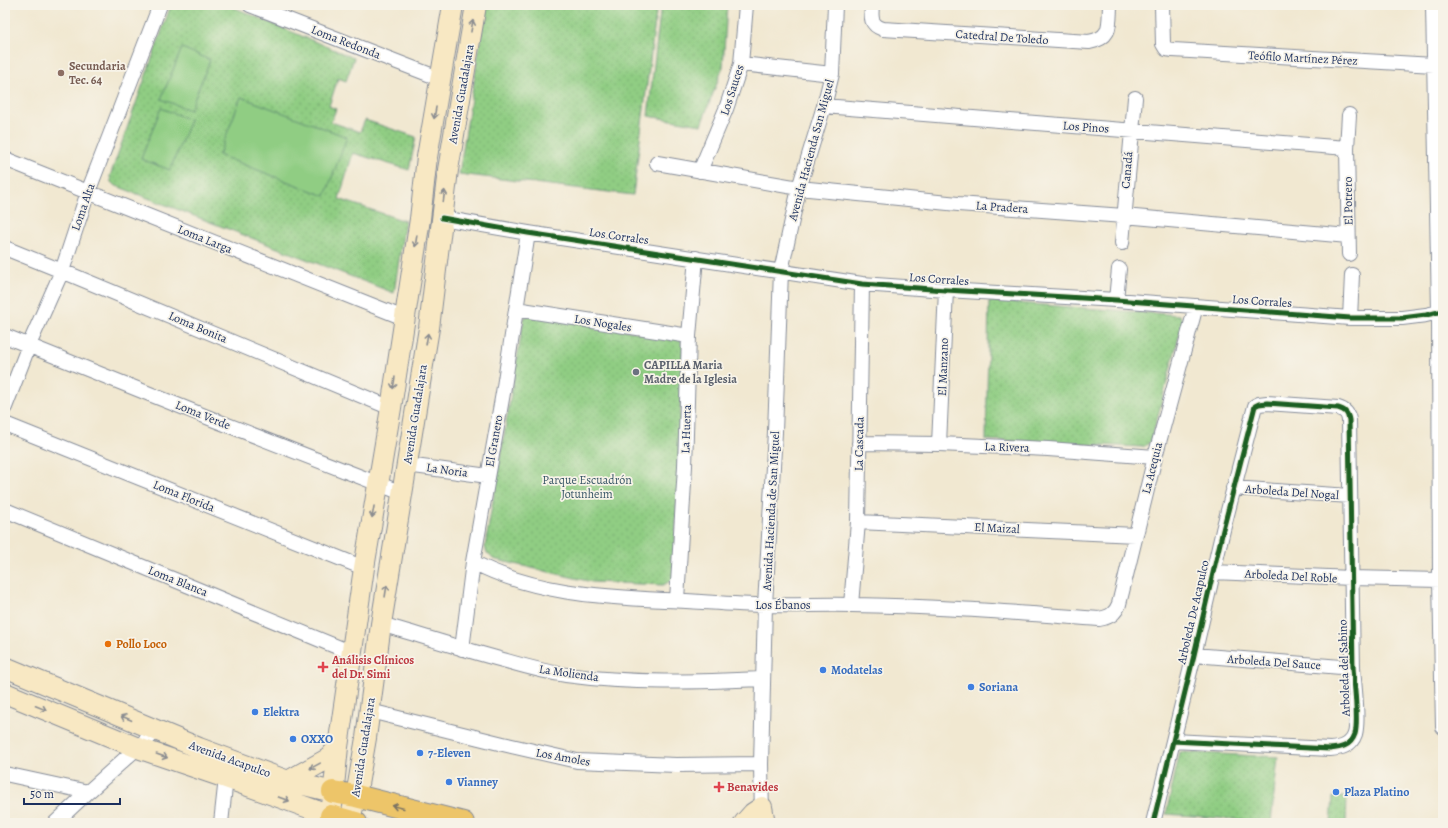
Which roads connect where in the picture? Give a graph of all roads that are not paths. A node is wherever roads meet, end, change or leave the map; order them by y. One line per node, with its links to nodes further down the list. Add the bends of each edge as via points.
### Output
1 (160, 5): 25 (street, Loma Alta)
2 (250, 5): 15 (street, Loma Redonda)
3 (453, 5): 15 (main road, Avenida Guadalajara)
4 (476, 5): 27 (main road, Avenida Guadalajara, one-way to 4)
5 (746, 5): 12 (street, Los Sauces)
6 (836, 5): 14 (street, Avenida Hacienda San Miguel)
7 (1110, 5): 10 (street, Catedral De Toledo, via 1105,36 1098,41 1089,42 883,29 874,23)
8 (1162, 5): 13 (street, Teófilo Martínez Pérez, via 1163,44 1166,49)
9 (1433, 5): 11 (street)
10 (872, 11)
11 (1438, 41): 13 (street)
12 (741, 64): 14 (street); 23 (street, Los Sauces, via 726,109)
13 (1434, 65): 43 (street)
14 (832, 74): 17 (street, Avenida Hacienda San Miguel)
15 (441, 79): 44 (main road, Avenida Guadalajara, one-way to 44)
16 (1135, 98): 19 (street, Canadá)
17 (824, 106): 19 (street, Los Pinos); 24 (street, Avenida Hacienda San Miguel)
18 (1350, 115): 20 (street, El Potrero)
19 (1131, 130): 20 (street, Los Pinos); 26 (street, Canadá)
20 (1347, 148): 29 (street, El Potrero)
21 (5, 159): 25 (street, Loma Larga)
22 (657, 163): 23 (street, La Pradera)
23 (700, 171): 24 (street, La Pradera)
24 (799, 188): 26 (street, La Pradera, via 958,204); 36 (street, Avenida Hacienda San Miguel)
25 (88, 192): 35 (street, Loma Alta); 44 (street, Loma Larga)
26 (1124, 216): 29 (street, La Pradera); 30 (street, Canadá)
27 (442, 218): 28 (street, Los Corrales); 56 (main road, Avenida Guadalajara, one-way to 27, via 429,328)
28 (528, 233): 33 (street, Los Corrales); 42 (street, El Granero)
29 (1348, 236): 32 (street, El Potrero)
30 (1122, 243)
31 (5, 248): 35 (street, Loma Bonita)
32 (1349, 254)
33 (696, 258): 36 (street, Los Corrales); 47 (street, La Huerta)
34 (1119, 269): 40 (street)
35 (62, 271): 48 (street, Loma Alta); 50 (street, Loma Bonita)
36 (781, 271): 38 (street, Los Corrales); 72 (street, Avenida Hacienda de San Miguel)
37 (1352, 275): 45 (street)
38 (862, 284): 39 (street, Los Corrales); 53 (street, La Cascada)
39 (946, 290): 40 (street, Los Corrales); 54 (street, El Manzano)
40 (1116, 300): 41 (street, Los Corrales)
41 (1196, 306): 45 (street, Los Corrales); 55 (street, La Acequia)
42 (516, 309): 47 (street, Los Nogales); 57 (street, El Granero)
43 (1441, 312): 45 (street, Los Corrales, via 1402,318); 69 (street)
44 (404, 318): 50 (main road, Avenida Guadalajara, one-way to 50)
45 (1350, 318)
46 (5, 336): 48 (street, Loma Verde)
47 (689, 336): 70 (street, La Huerta)
48 (29, 345): 49 (street, Loma Alta); 58 (street, Loma Verde)
49 (5, 407)
50 (391, 408): 58 (main road, Avenida Guadalajara)
51 (1348, 414): 59 (street, Arboleda De Acapulco, via 1338,408 1266,403 1255,406); 61 (street, Arboleda del Sabino)
52 (5, 424): 66 (street, Loma Florida)
53 (859, 443): 54 (street, La Rivera); 63 (street, La Cascada)
54 (939, 444): 55 (street, La Rivera)
55 (1154, 457): 64 (street, La Acequia)
56 (406, 465): 57 (street, La Noria); 60 (main road, Avenida Guadalajara)
57 (488, 476): 65 (street, El Granero)
58 (378, 484): 60 (street, Loma Verde); 66 (main road, Avenida Guadalajara, one-way to 66)
59 (1233, 488): 61 (street, Arboleda Del Nogal); 67 (street, Arboleda De Acapulco)
60 (402, 493): 74 (main road, Avenida Guadalajara, one-way to 60)
61 (1350, 496): 68 (street, Arboleda del Sabino)
62 (5, 510): 76 (street, Loma Blanca)
63 (858, 522): 64 (street, El Maizal); 71 (street, La Cascada)
64 (1136, 535): 73 (street, La Acequia, via 1116,611)
65 (473, 562): 70 (street, Los Ébanos, via 500,575 556,590 600,597); 75 (street, El Granero)
66 (364, 568): 76 (main road, Avenida Guadalajara)
67 (1213, 572): 68 (street, Arboleda Del Roble); 77 (street, Arboleda De Acapulco)
68 (1352, 578): 69 (street, Arboleda Del Roble); 79 (street, Arboleda del Sabino)
69 (1440, 580): 83 (street)
70 (677, 600): 72 (street, Los Ébanos)
71 (851, 604): 72 (street, Los Ébanos); 73 (street, Los Ébanos)
72 (765, 605): 80 (street, Avenida Hacienda de San Miguel)
73 (1099, 619)
74 (381, 624): 75 (street, La Molienda); 82 (main road, Avenida Guadalajara)
75 (462, 649): 80 (street, La Molienda, via 539,670 596,678 695,682)
76 (352, 653): 86 (main road, Avenida Guadalajara)
77 (1194, 655): 79 (street, Arboleda Del Sauce); 85 (street, Arboleda De Acapulco)
78 (5, 667): 84 (main road, Avenida Acapulco, one-way to 78)
79 (1353, 668): 85 (street, Arboleda del Sabino, via 1355,734 1350,742 1342,747 1330,749)
80 (763, 679): 88 (street, Avenida Hacienda de San Miguel)
81 (5, 693): 87 (main road, Avenida Acapulco, one-way to 87)
82 (370, 711): 88 (street, Los Amoles, via 577,761 676,766); 94 (main road, Avenida Guadalajara)
83 (1443, 727)
84 (156, 731): 87 (street); 91 (main road, Avenida Acapulco)
85 (1173, 742): 101 (street, Arboleda De Acapulco)
86 (338, 747): 91 (main road, one-way to 91, via 329,758); 93 (main road, Avenida Guadalajara)
87 (138, 748): 90 (main road, Avenida Acapulco, one-way to 90); 92 (street)
88 (761, 764): 95 (street, Avenida Hacienda de San Miguel)
89 (5, 774): 92 (street)
90 (226, 778): 96 (main road, Avenida Acapulco, one-way to 96); 98 (street)
91 (288, 781): 93 (main road, Avenida Acapulco)
92 (88, 792): 97 (street)
93 (333, 792): 94 (main road, Avenida Acapulco); 96 (main road, Avenida Guadalajara)
94 (356, 796): 96 (main road, Avenida Guadalajara); 99 (main road, Avenida Acapulco, one-way to 94)
95 (763, 818): 100 (main road, via 753,813)
96 (344, 821)
97 (55, 823)
98 (221, 823)
99 (463, 823)
100 (744, 823)
101 (1153, 823)

